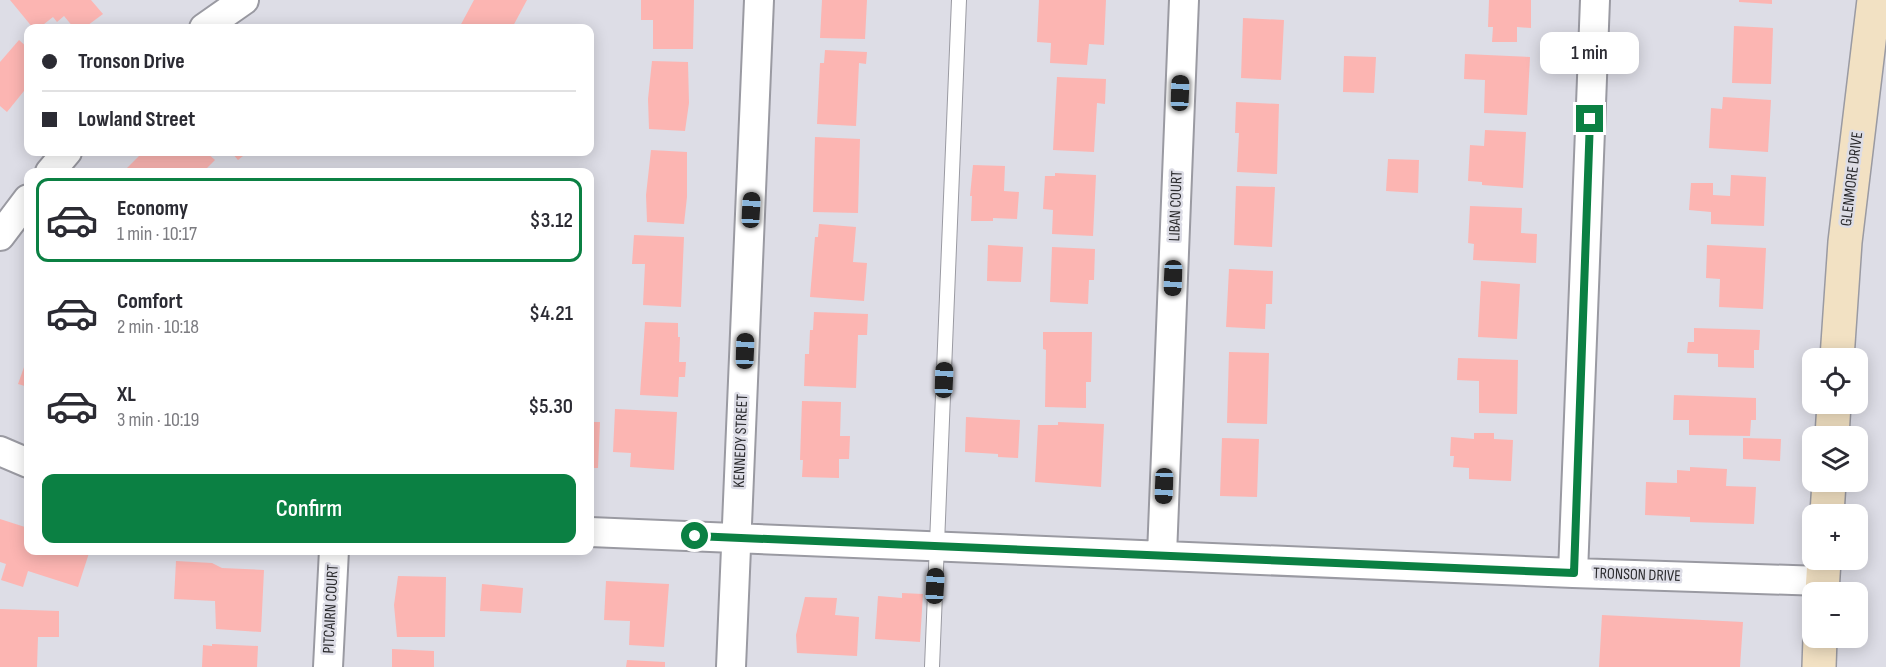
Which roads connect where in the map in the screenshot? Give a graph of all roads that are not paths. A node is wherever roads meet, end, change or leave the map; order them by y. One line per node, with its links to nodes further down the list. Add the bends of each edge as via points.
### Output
1 (244, 0): 7 (street)
2 (759, 0): 16 (street, KENNEDY STREET)
3 (959, 0): 17 (lane)
4 (1184, 0): 19 (street, LIBAN COURT)
5 (1595, 0): 20 (street)
6 (1874, 0): 12 (main road, GLENMORE DRIVE, via 1845,242)
7 (210, 24)
8 (64, 156): 9 (street)
9 (53, 168)
10 (24, 204): 11 (street)
11 (0, 236)
12 (1838, 348)
13 (0, 452): 14 (street)
14 (24, 461)
15 (594, 532): 16 (street, TRONSON DRIVE)
16 (737, 538): 17 (street, TRONSON DRIVE); 24 (street, KENNEDY STREET)
17 (937, 546): 19 (street, TRONSON DRIVE); 25 (lane)
18 (334, 555): 23 (street, PITCAIRN COURT)
19 (1162, 555): 20 (street, TRONSON DRIVE)
20 (1574, 573): 21 (street, TRONSON DRIVE)
21 (1822, 578)
22 (1820, 648): 26 (main road)
23 (328, 667)
24 (731, 667)
25 (932, 667)
26 (1819, 667)

